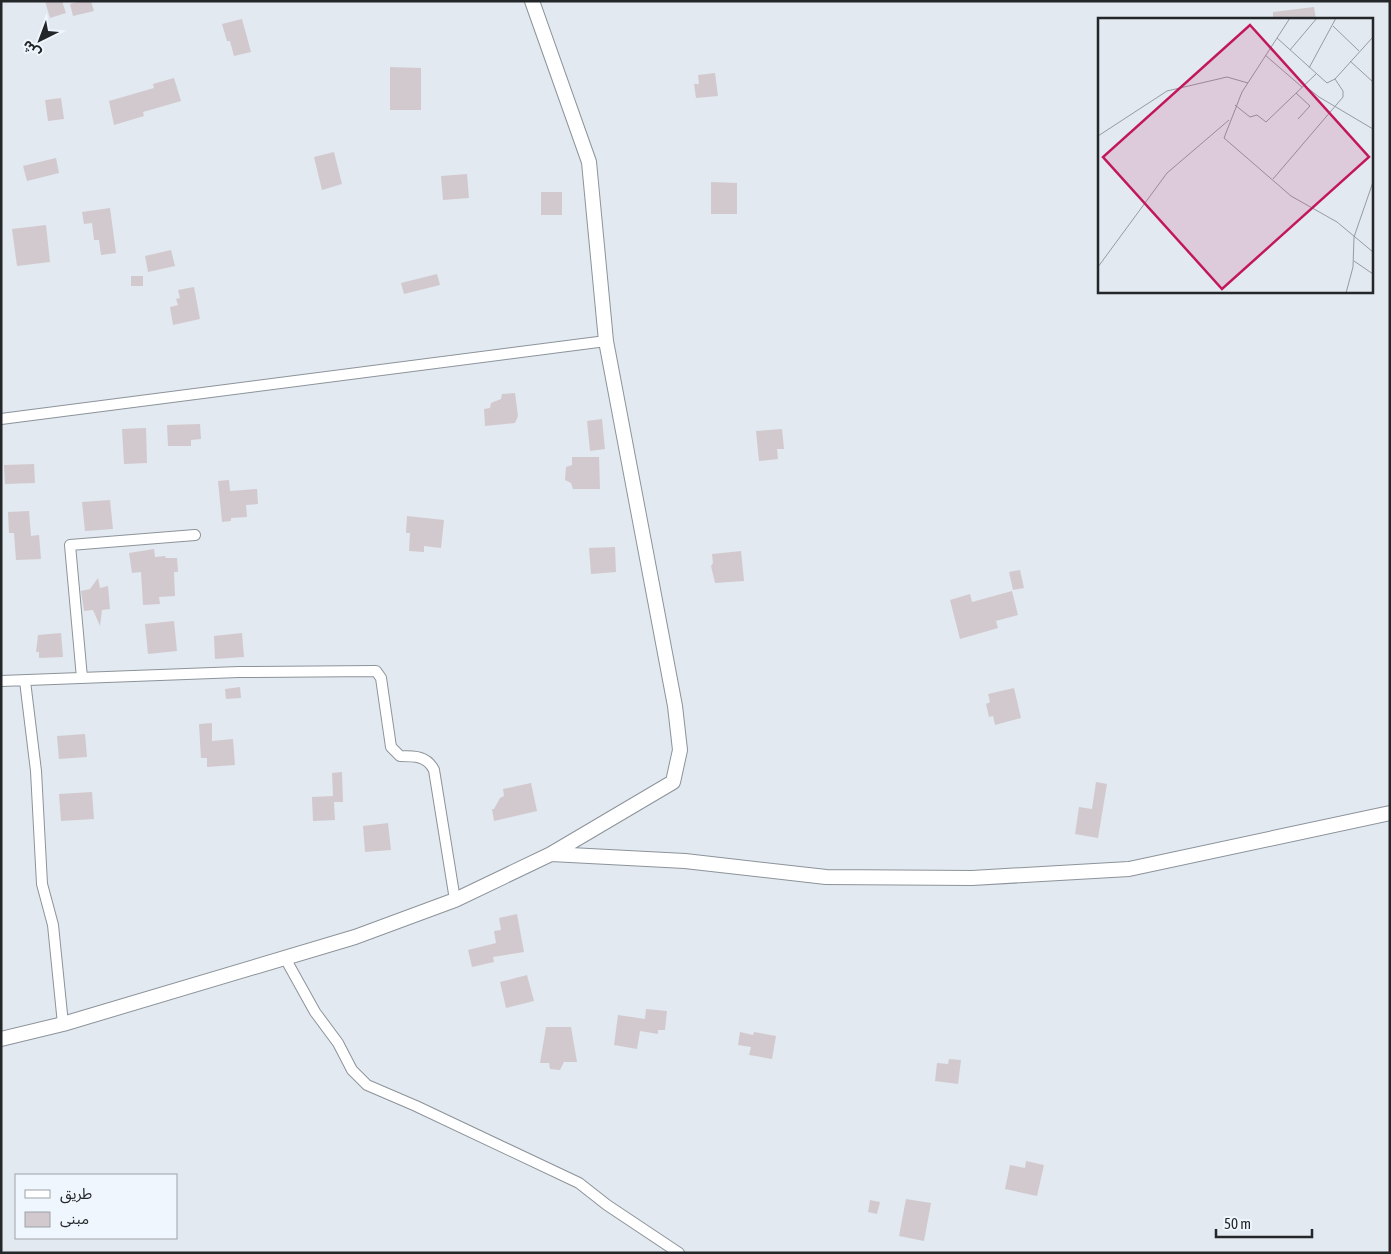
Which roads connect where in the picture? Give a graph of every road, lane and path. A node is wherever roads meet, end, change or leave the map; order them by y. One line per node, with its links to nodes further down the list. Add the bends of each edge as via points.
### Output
1 (532, 1): 2 (street, via 589,162)
2 (606, 341): 3 (street); 9 (street, via 675,706 680,750 673,782)
3 (1, 419)
4 (195, 535): 5 (street, via 70,545)
5 (82, 678): 7 (street); 10 (street, via 376,671 381,678 391,747 400,756 418,756 430,763 434,770)
6 (1, 681): 7 (street)
7 (25, 681): 12 (street, via 36,771 42,884 52,925)
8 (1390, 813): 9 (street, via 1129,869 972,878 826,877 685,861)
9 (551, 854): 10 (street)
10 (455, 900): 11 (street, via 355,937)
11 (285, 958): 12 (street); 14 (street, via 352,1070 368,1085 579,1183)
12 (63, 1024): 13 (street)
13 (1, 1039)
14 (678, 1253)

